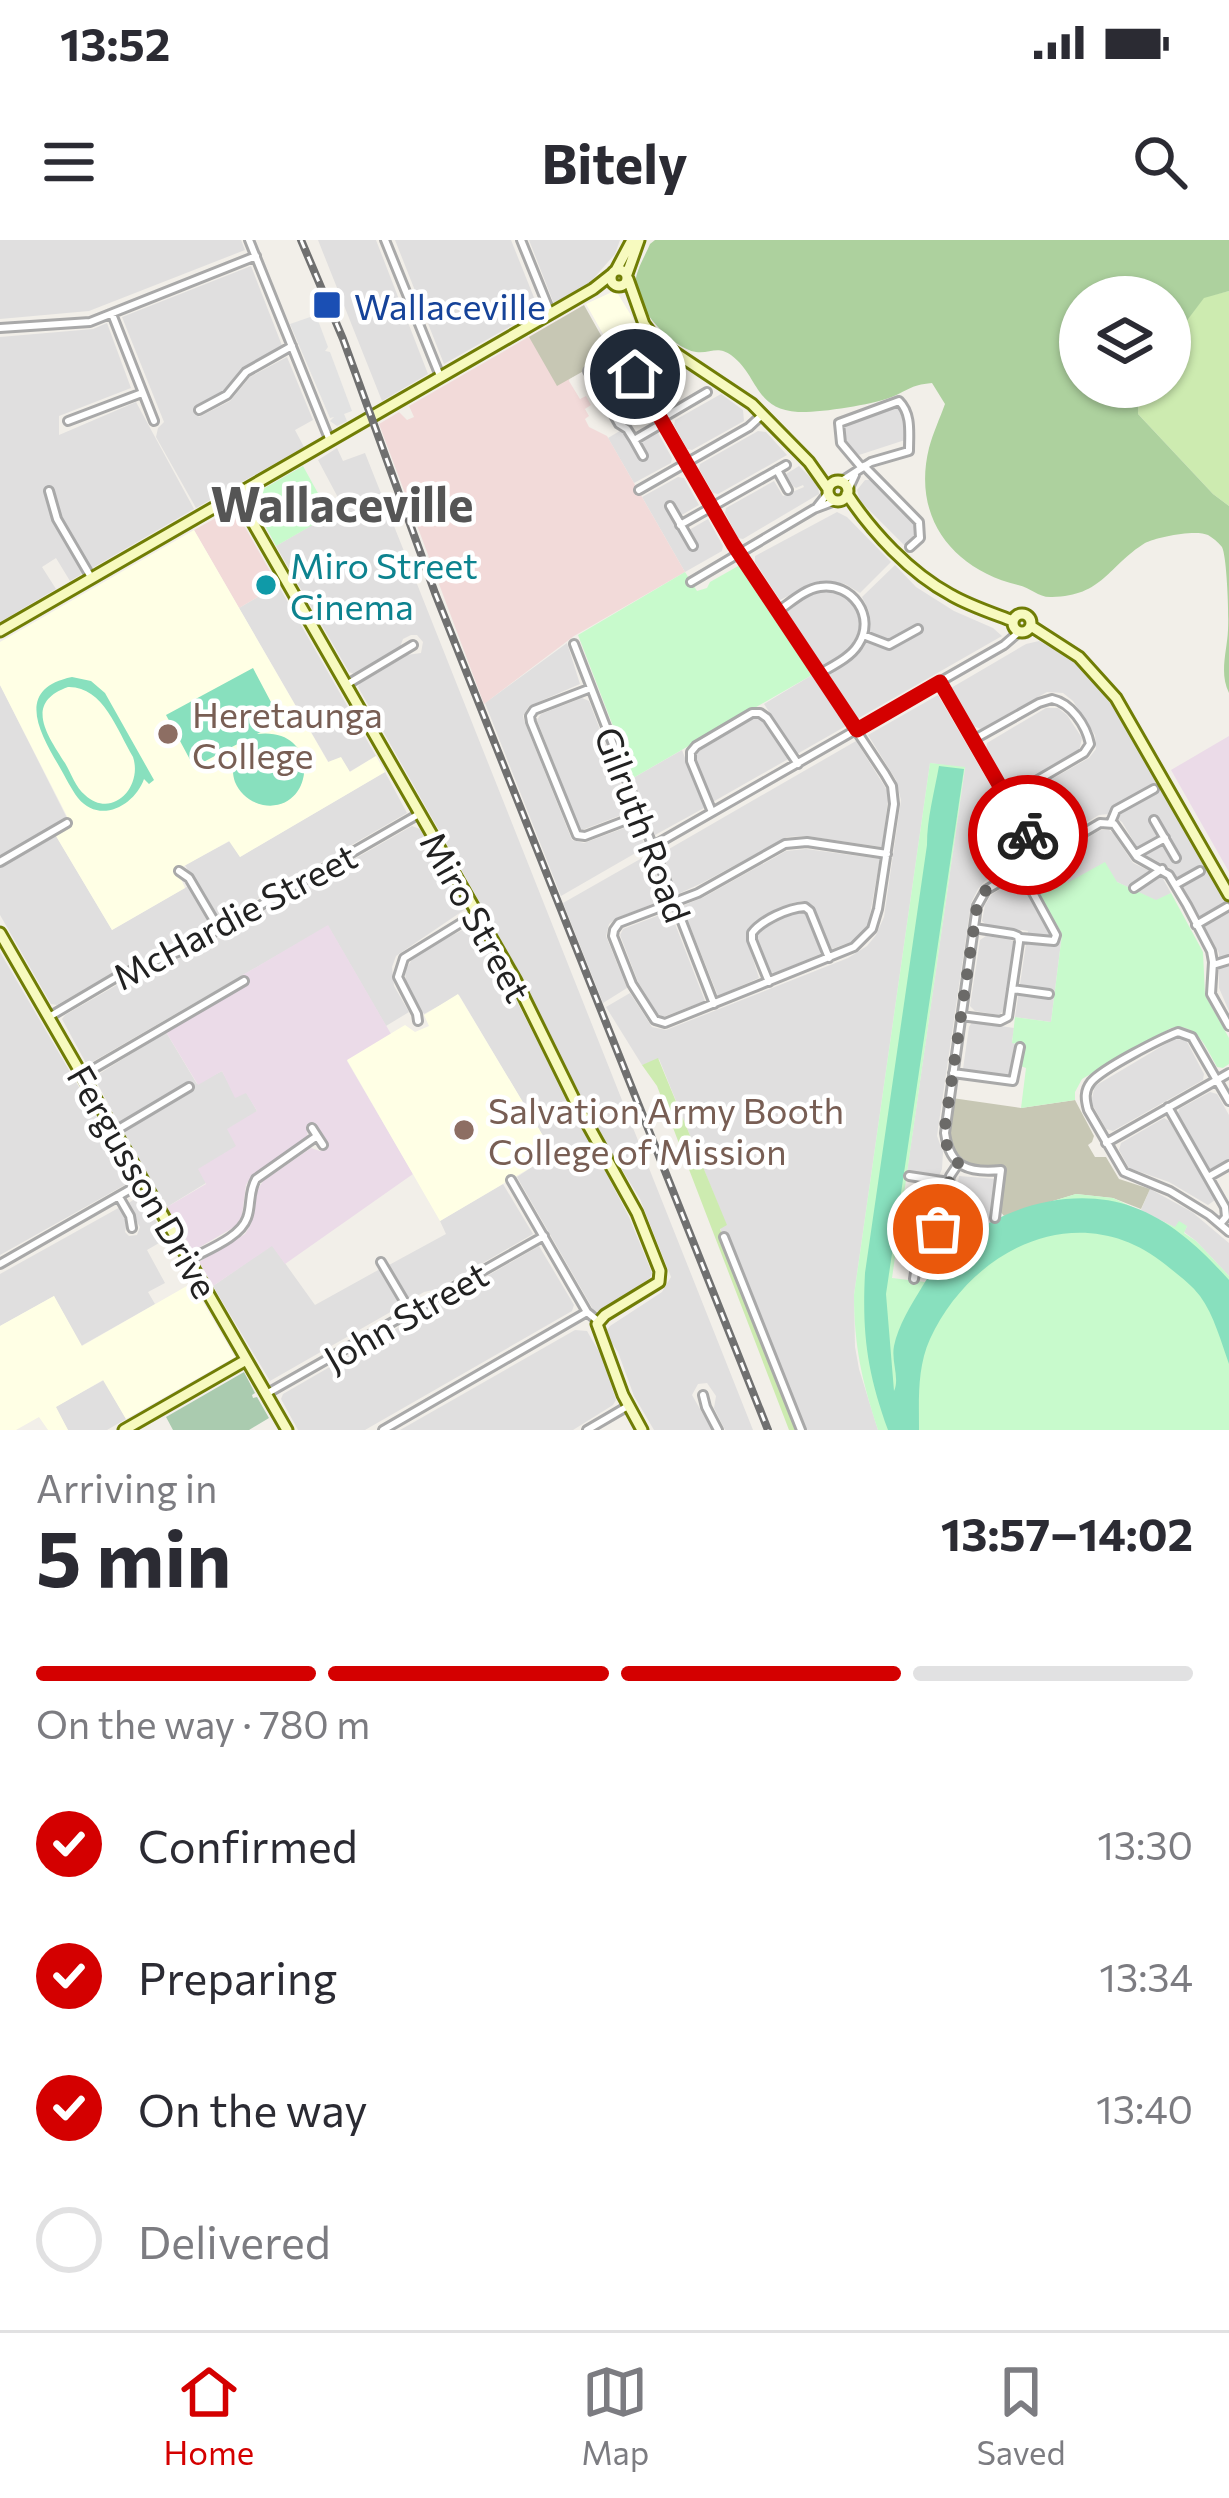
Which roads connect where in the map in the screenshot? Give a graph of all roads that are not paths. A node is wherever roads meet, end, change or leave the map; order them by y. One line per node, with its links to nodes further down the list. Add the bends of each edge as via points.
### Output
1 (249, 240): 5 (street)
2 (386, 240): 14 (street)
3 (520, 240): 8 (street)
4 (636, 240): 6 (street)
5 (256, 256): 7 (street); 10 (street)
6 (619, 278): 8 (street); 19 (street, via 665,349)
7 (112, 314): 9 (street); 17 (street)
8 (551, 314): 14 (street)
9 (0, 328)
10 (292, 346): 18 (street); 24 (street)
11 (665, 361): 13 (street)
12 (588, 370): 15 (street)
13 (640, 376): 15 (street, via 625,371); 21 (street)
14 (441, 377): 24 (street)
15 (598, 387): 23 (street)
16 (707, 392): 21 (street)
17 (142, 393): 20 (street); 22 (street)
18 (199, 410)
19 (762, 415): 26 (street); 33 (street)
20 (154, 421)
21 (662, 421): 23 (street); 26 (street)
22 (68, 422)
23 (634, 440): 25 (street)
24 (330, 441): 34 (street)
25 (643, 456)
26 (687, 463): 30 (street); 36 (street)
27 (786, 465): 29 (street)
28 (861, 468): 28 (street, via 841,443 839,423 902,403 909,451); 33 (street); 39 (street, via 919,522 920,538)
29 (777, 470): 31 (street); 36 (street)
30 (639, 490)
31 (788, 490)
32 (49, 491): 41 (street)
33 (837, 491): 40 (street); 44 (street, via 934,585)
34 (237, 495): 41 (street); 52 (street, Miro Street)
35 (670, 506): 37 (street)
36 (712, 507): 37 (street); 40 (street)
37 (680, 525): 38 (street)
38 (693, 546)
39 (910, 547)
40 (740, 553): 42 (street); 43 (street)
41 (92, 578): 46 (street)
42 (691, 581)
43 (778, 611): 47 (street, via 814,588 837,588 860,606); 50 (street)
44 (1016, 626): 51 (street, via 1004,645); 78 (street, via 1019,614 1030,617 1117,698)
45 (918, 629): 47 (street, via 889,645)
46 (0, 631)
47 (863, 634): 50 (street)
48 (413, 645): 52 (street)
49 (578, 648): 53 (street, Gilruth Road)
50 (819, 674): 54 (street)
51 (940, 682): 54 (street); 55 (street)
52 (346, 685): 60 (street, Miro Street)
53 (591, 688): 61 (street, Gilruth Road); 61 (street, via 530,716 556,788 579,836)
54 (857, 730): 56 (street); 67 (street, via 894,792)
55 (973, 740): 58 (street); 58 (street, via 1052,699 1067,705 1088,735 1084,753)
56 (797, 764): 59 (street); 59 (street, via 767,718 752,713 692,749)
57 (1154, 789): 63 (street, via 1117,810)
58 (1006, 798): 69 (street)
59 (712, 812): 66 (street)
60 (420, 814): 81 (street, Miro Street); 84 (street, McHardie Street)
61 (640, 814): 66 (street, Gilruth Road)
62 (1154, 820): 65 (street)
63 (1111, 823): 68 (street); 69 (street)
64 (67, 824): 71 (street)
65 (1165, 838): 68 (street); 70 (street)
66 (653, 846): 79 (street, Gilruth Road)
67 (886, 854): 79 (street, via 790,843); 87 (street, via 872,929)
68 (1135, 854): 73 (street)
69 (1040, 857): 72 (street)
70 (1176, 858)
71 (0, 862)
72 (1020, 868): 83 (street, via 986,890); 86 (street, via 1056,935)
73 (1162, 869): 76 (street); 77 (street)
74 (178, 871): 84 (street)
75 (1200, 871): 76 (street)
76 (1175, 885): 82 (street)
77 (1134, 888)
78 (1229, 895)
79 (674, 902): 95 (street, Gilruth Road); 95 (street, via 618,924 615,942 657,1022)
80 (1227, 907): 82 (street)
81 (477, 913): 99 (street, via 404,958 398,977); 136 (street, Miro Street, via 662,1275)
82 (1196, 926): 89 (street)
83 (974, 928): 86 (street); 97 (street)
84 (219, 929): 98 (street, McHardie Street)
85 (0, 933): 98 (street, Fergusson Drive)
86 (1019, 939): 92 (street)
87 (829, 958): 91 (street); 91 (street, via 812,915 798,907 752,933)
88 (1229, 961): 89 (street)
89 (1213, 965): 96 (street)
90 (244, 981): 104 (street)
91 (769, 982): 95 (street)
92 (1012, 989): 93 (street); 97 (street, via 1006,1019)
93 (1049, 994)
94 (1229, 1003): 96 (street)
95 (714, 1004)
96 (1219, 1009): 100 (street)
97 (962, 1016): 102 (street)
98 (49, 1017): 104 (street, Fergusson Drive)
99 (418, 1021)
100 (1229, 1026)
101 (1020, 1047): 102 (street, via 1013,1081)
102 (953, 1073): 112 (street, via 944,1133)
103 (1229, 1073): 105 (street)
104 (83, 1076): 109 (street, Fergusson Drive)
105 (1217, 1079): 107 (street); 108 (street); 111 (street, via 1192,1037 1180,1032 1096,1077 1085,1100)
106 (189, 1088): 109 (street)
107 (1229, 1101)
108 (1168, 1107): 111 (street); 115 (street)
109 (115, 1131): 117 (street, Fergusson Drive)
110 (318, 1136): 130 (street, via 256,1179 242,1227)
111 (1106, 1143): 124 (street, via 1127,1174)
112 (958, 1163): 118 (street); 121 (street, via 1001,1170)
113 (1229, 1166): 115 (street)
114 (909, 1176): 118 (street)
115 (1208, 1178): 124 (street, via 1226,1210)
116 (511, 1180): 128 (street)
117 (144, 1182): 119 (street); 130 (street, Fergusson Drive)
118 (949, 1182): 120 (street)
119 (119, 1197): 126 (street); 132 (street)
120 (944, 1214): 122 (street); 125 (street, via 933,1214)
121 (995, 1218)
122 (970, 1219)
123 (902, 1221): 125 (street)
124 (1220, 1224): 127 (street)
125 (929, 1225): 133 (street)
126 (132, 1228)
127 (1229, 1232)
128 (544, 1236): 134 (street, John Street); 135 (street)
129 (724, 1237): 147 (street)
130 (189, 1260): 137 (street, Fergusson Drive)
131 (381, 1262): 134 (street)
132 (0, 1264)
133 (914, 1279)
134 (410, 1311): 138 (street, John Street)
135 (587, 1312): 136 (street); 143 (street)
136 (598, 1322): 140 (street)
137 (247, 1360): 138 (street, Fergusson Drive); 141 (street)
138 (266, 1394): 142 (street, Fergusson Drive)
139 (704, 1395): 146 (street)
140 (628, 1406): 144 (street); 145 (street)
141 (124, 1430)
142 (287, 1430)
143 (383, 1430)
144 (587, 1430)
145 (642, 1430)
146 (718, 1430)
147 (801, 1430)

